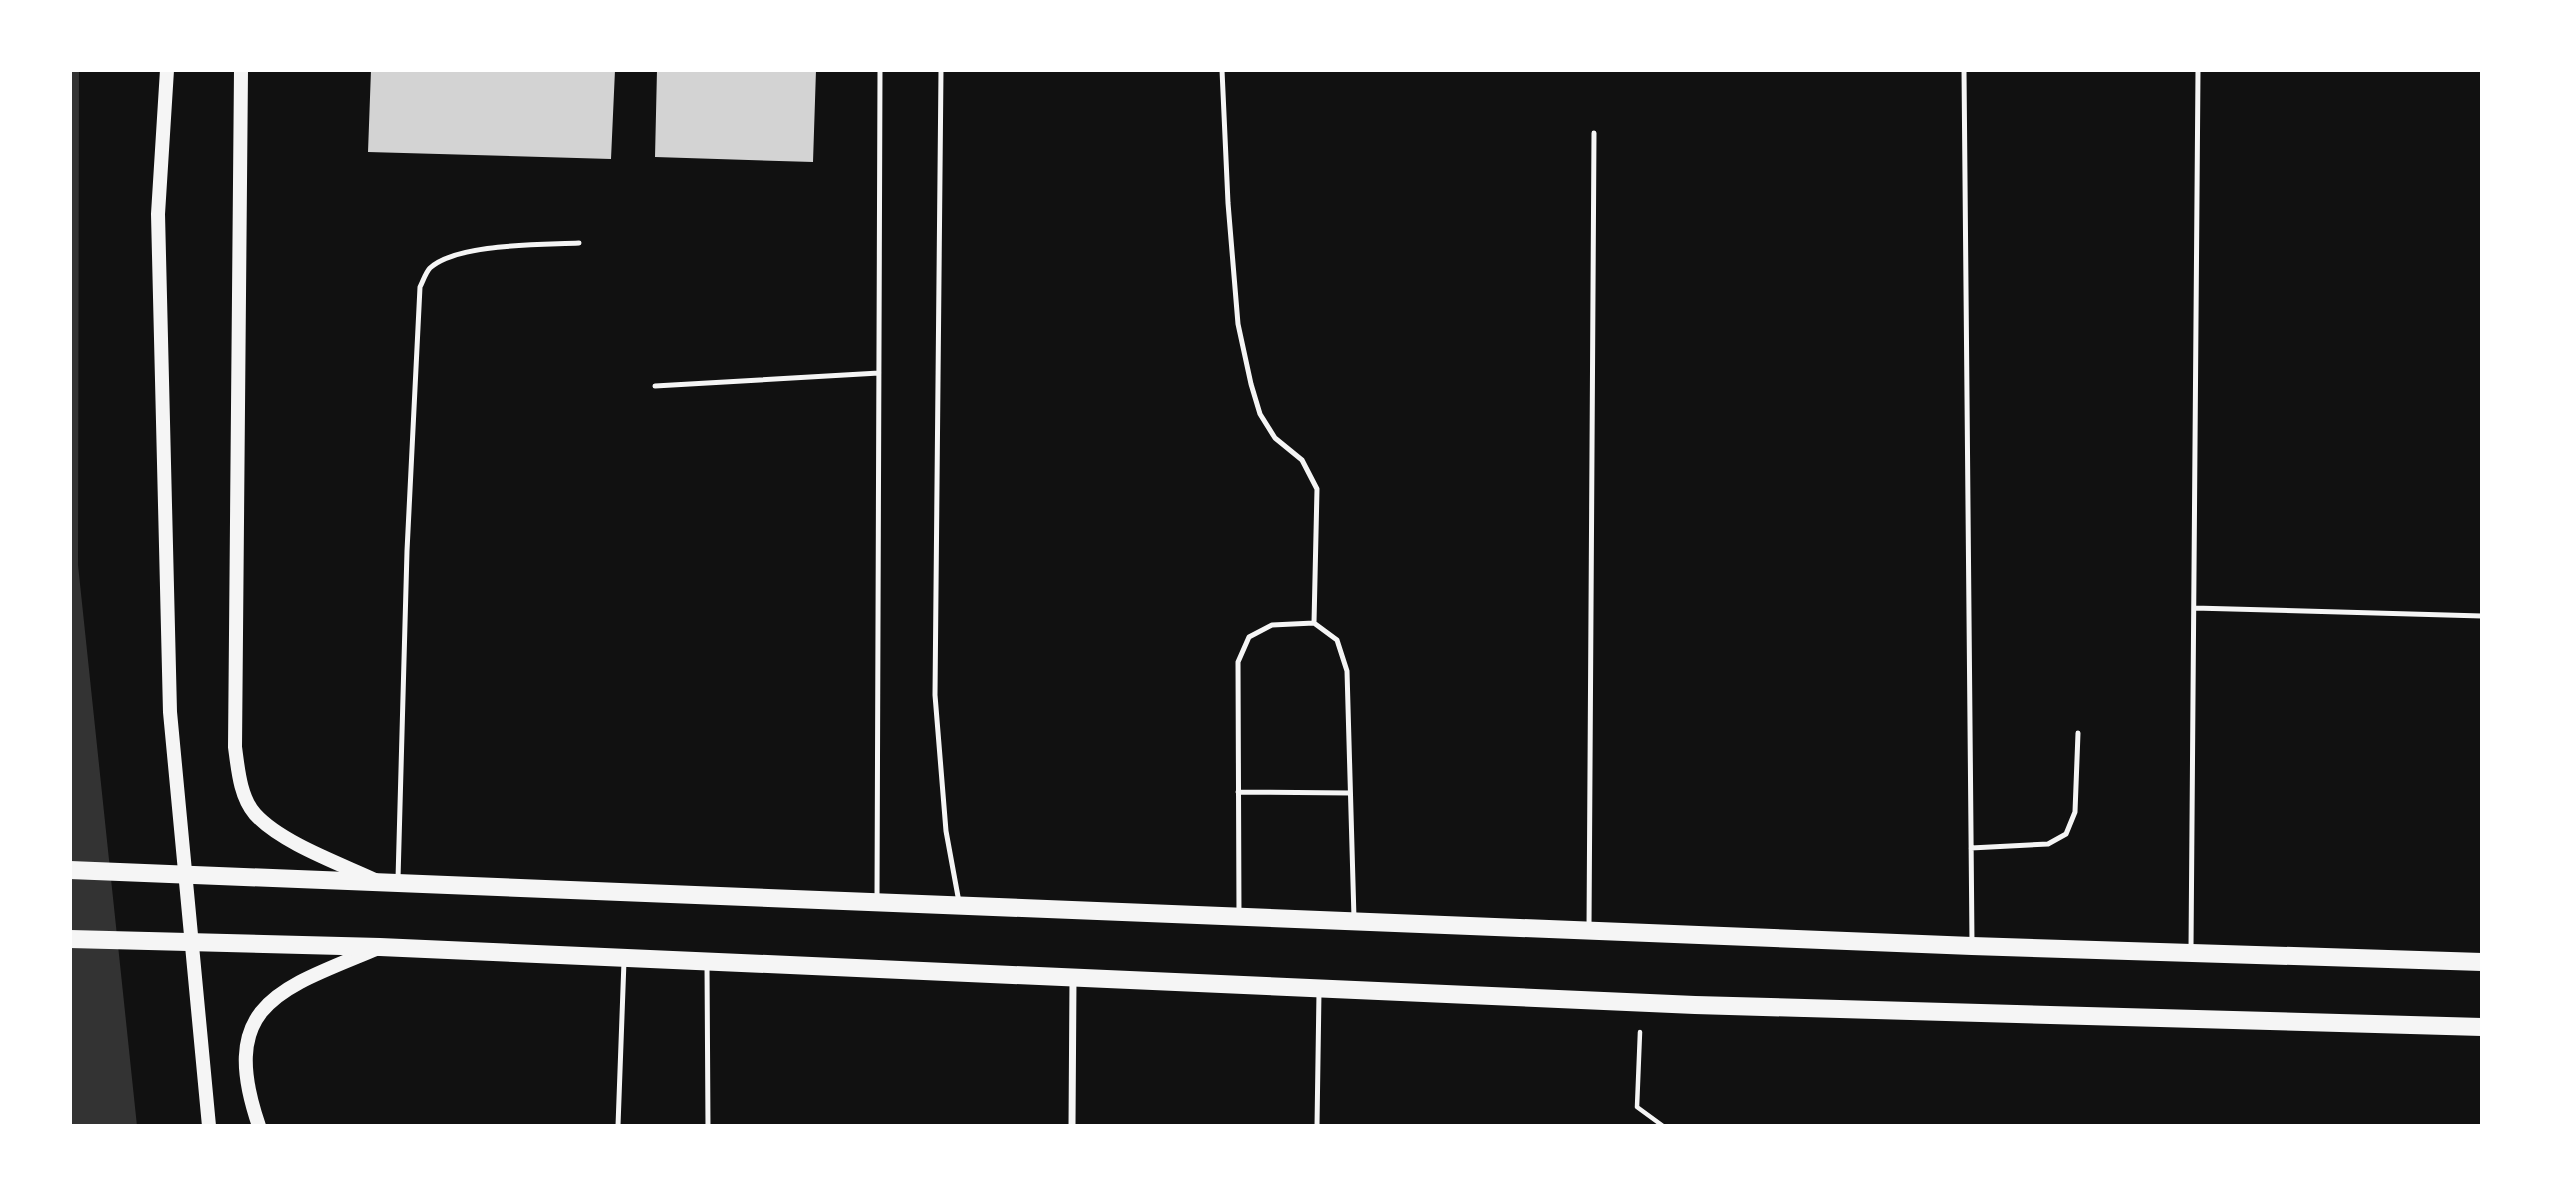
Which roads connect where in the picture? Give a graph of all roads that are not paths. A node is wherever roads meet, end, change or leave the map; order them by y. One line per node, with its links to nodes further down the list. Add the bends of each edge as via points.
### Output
1 (167, 70): 37 (main road, via 158,214 170,712)
2 (242, 70): 20 (main road, via 235,747 241,787 254,813 278,832)
3 (880, 70): 10 (lane)
4 (941, 70): 23 (lane, via 935,695 946,831)
5 (1222, 70): 14 (lane, via 1238,324 1260,414 1275,438 1302,460 1317,489)
6 (1964, 70): 18 (lane)
7 (2198, 70): 12 (lane)
8 (1594, 134): 26 (lane)
9 (579, 243): 21 (lane, via 486,248 445,259 429,269 420,287)
10 (879, 373): 11 (lane); 22 (lane)
11 (654, 386)
12 (2194, 608): 13 (lane); 30 (lane)
13 (2482, 617)
14 (1314, 622): 16 (lane, via 1272,625 1249,637 1238,662); 17 (lane, via 1336,640 1347,671)
15 (2078, 733): 18 (lane, via 2075,812 2066,834 2048,844)
16 (1238, 792): 17 (lane); 24 (lane)
17 (1350, 793): 25 (lane)
18 (1971, 848): 28 (lane)
19 (70, 870): 20 (main road)
20 (378, 881): 21 (main road)
21 (398, 882): 22 (main road)
22 (877, 902): 23 (main road)
23 (960, 905): 24 (main road)
24 (1239, 916): 25 (main road)
25 (1354, 921): 26 (main road)
26 (1589, 931): 28 (main road)
27 (70, 939): 29 (main road)
28 (1972, 946): 30 (main road)
29 (380, 947): 31 (main road); 38 (main road, via 292,984 269,1001 252,1026 244,1063)
30 (2191, 953): 33 (main road)
31 (624, 958): 32 (main road); 39 (lane)
32 (707, 961): 34 (main road); 40 (lane)
33 (2482, 962)
34 (1073, 978): 35 (main road); 41 (street)
35 (1320, 989): 36 (main road, via 1641,1003); 42 (lane)
36 (2482, 1027)
37 (209, 1126)
38 (258, 1126)
39 (618, 1126)
40 (708, 1126)
41 (1072, 1126)
42 (1317, 1126)

